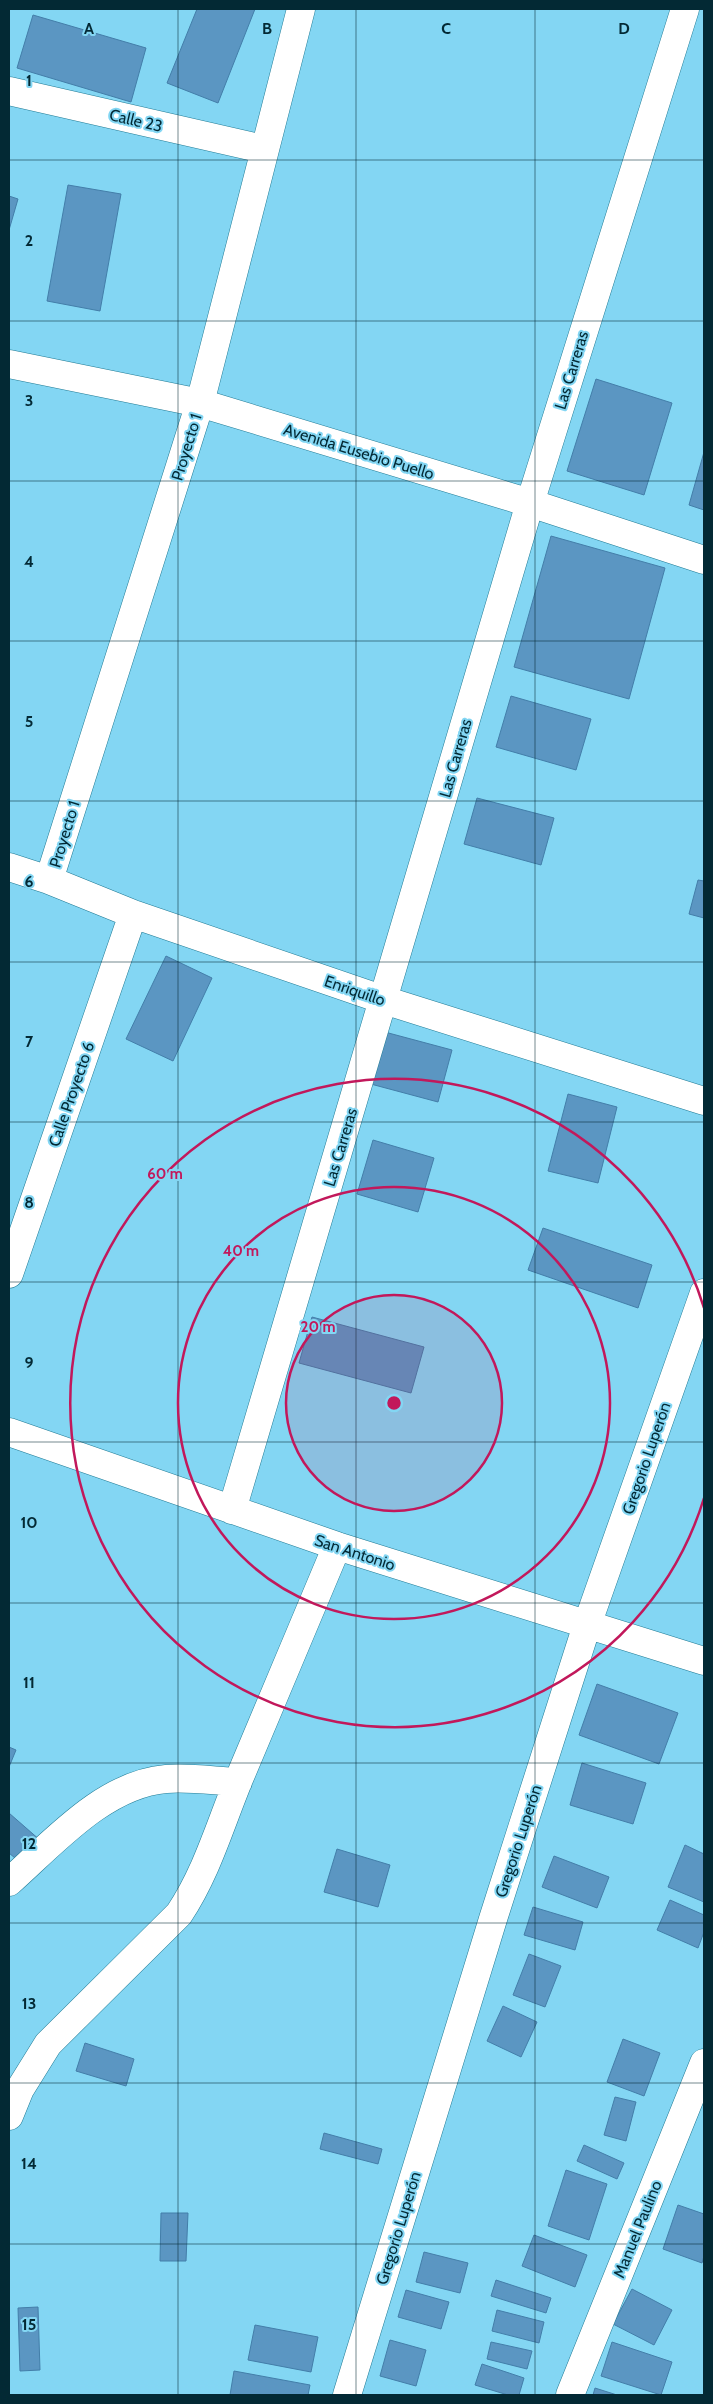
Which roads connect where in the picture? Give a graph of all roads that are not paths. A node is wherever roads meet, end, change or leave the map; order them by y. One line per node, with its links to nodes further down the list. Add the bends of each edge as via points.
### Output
1 (301, 9): 4 (street, Proyecto 1)
2 (685, 9): 7 (street, Las Carreras)
3 (9, 91): 4 (street, Calle 23)
4 (263, 149): 6 (street, Proyecto 1)
5 (9, 364): 6 (street, Avenida Eusebio Puello)
6 (200, 403): 7 (street, Avenida Eusebio Puello); 10 (street, Proyecto 1)
7 (530, 503): 8 (street, Avenida Eusebio Puello); 12 (street, Las Carreras)
8 (704, 560)
9 (9, 867): 10 (street, Enriquillo)
10 (50, 880): 11 (street, Enriquillo)
11 (133, 914): 12 (street, Enriquillo); 14 (street, Calle Proyecto 6)
12 (384, 1000): 13 (street, Enriquillo); 17 (street, Las Carreras)
13 (704, 1101)
14 (9, 1274)
15 (704, 1293): 19 (street, Gregorio Luperón)
16 (9, 1432): 17 (street, San Antonio)
17 (232, 1510): 18 (street, San Antonio)
18 (336, 1546): 19 (street, San Antonio); 21 (street)
19 (588, 1626): 20 (street, San Antonio); 25 (street, Gregorio Luperón, via 493,1919)
20 (704, 1662)
21 (238, 1782): 22 (street, via 166,1779 134,1786 109,1797); 24 (street, via 202,1877 179,1914 48,2044 20,2089)
22 (9, 1882)
23 (704, 2063): 26 (street, Manuel Paulino)
24 (9, 2116)
25 (347, 2395)
26 (570, 2395)

